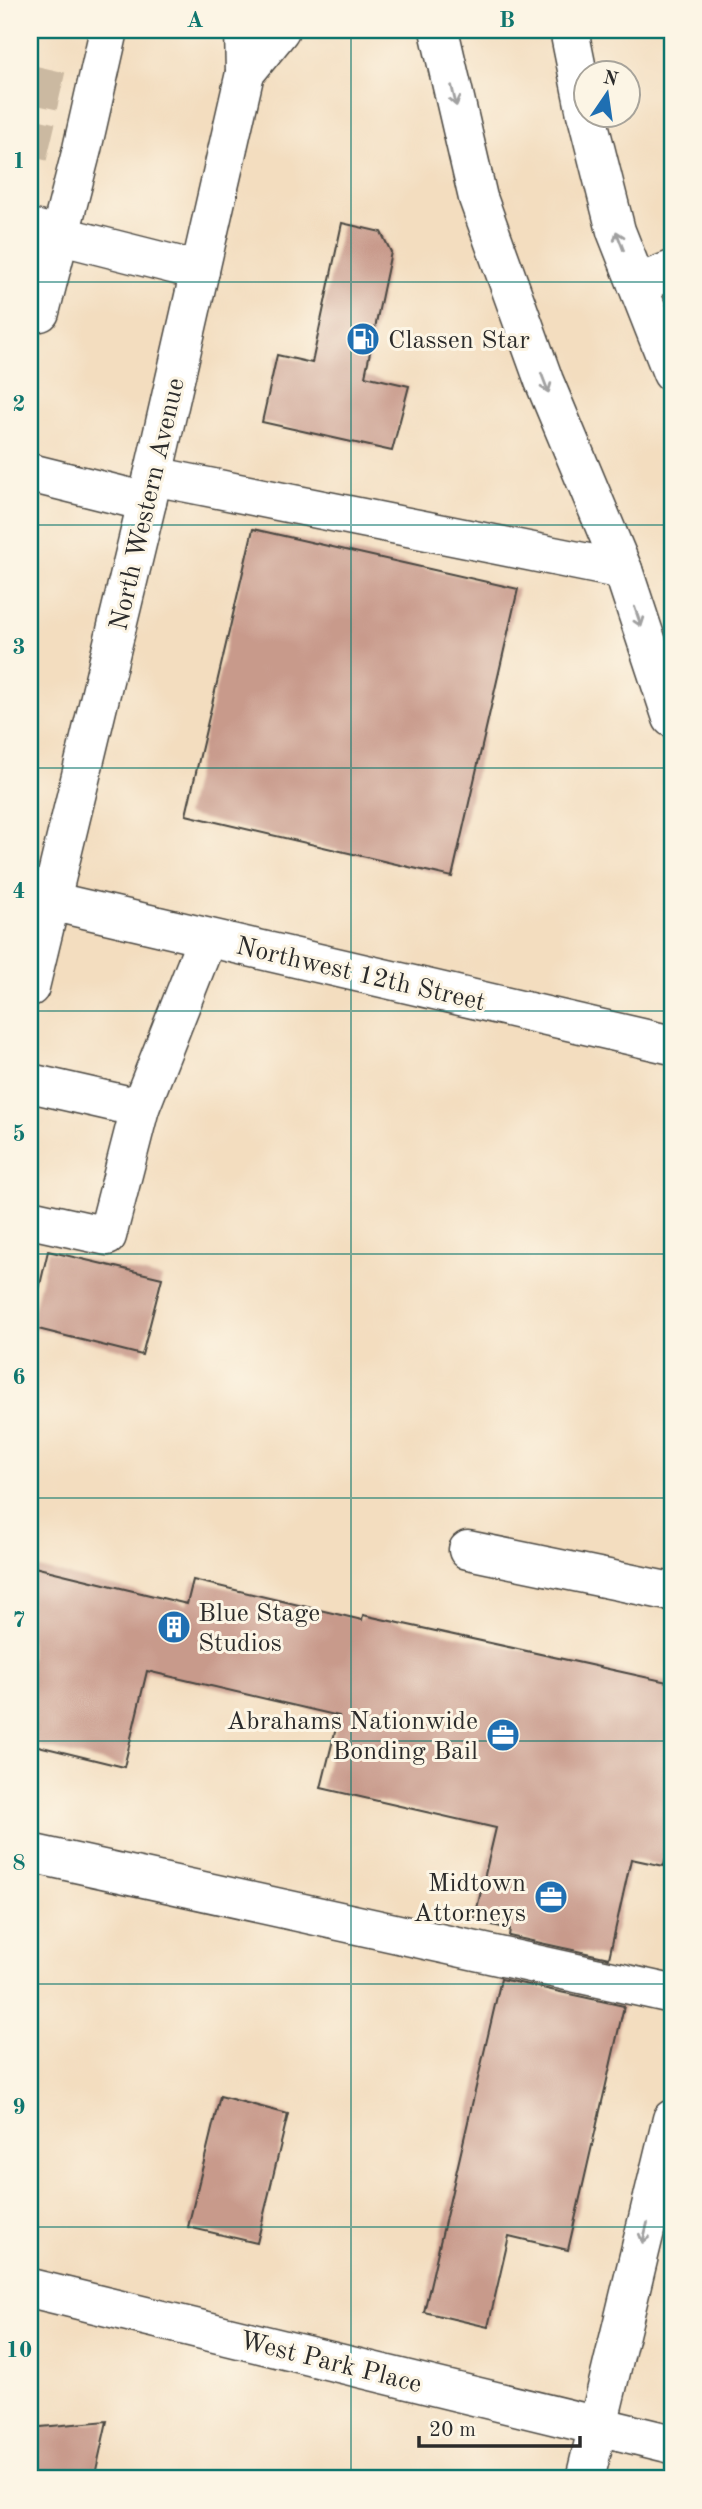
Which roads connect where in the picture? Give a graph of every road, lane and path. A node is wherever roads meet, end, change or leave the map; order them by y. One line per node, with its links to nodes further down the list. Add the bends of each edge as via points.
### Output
1 (106, 30): 9 (street, via 76,94)
2 (244, 30): 7 (street)
3 (280, 30): 7 (street, North Western Avenue)
4 (439, 30): 17 (street, one-way to 17, via 478,198 544,381)
5 (569, 30): 6 (street)
6 (575, 60)
7 (245, 73): 11 (street, North Western Avenue)
8 (591, 130): 12 (street, one-way to 8, via 616,231)
9 (44, 232): 11 (street); 13 (street, via 40,312)
10 (672, 270): 12 (street)
11 (200, 271): 16 (street, North Western Avenue)
12 (637, 284): 14 (street)
13 (30, 309)
14 (672, 373)
15 (30, 473): 16 (street)
16 (150, 489): 17 (street); 19 (street, North Western Avenue)
17 (623, 570): 18 (street, one-way to 18)
18 (672, 718)
19 (46, 850): 20 (street, North Western Avenue)
20 (40, 924): 21 (street, Northwest 12th Street); 22 (street, North Western Avenue)
21 (207, 938): 23 (street, Northwest 12th Street); 25 (street)
22 (30, 987)
23 (672, 1045)
24 (30, 1083): 25 (street)
25 (140, 1108): 26 (street, via 107,1236)
26 (30, 1219)
27 (468, 1550): 28 (street)
28 (672, 1592)
29 (30, 1853): 30 (street)
30 (672, 1994)
31 (672, 2119): 33 (street, one-way to 33)
32 (30, 2288): 33 (street, West Park Place)
33 (598, 2424): 34 (street, West Park Place); 35 (street)
34 (672, 2444)
35 (585, 2479)

